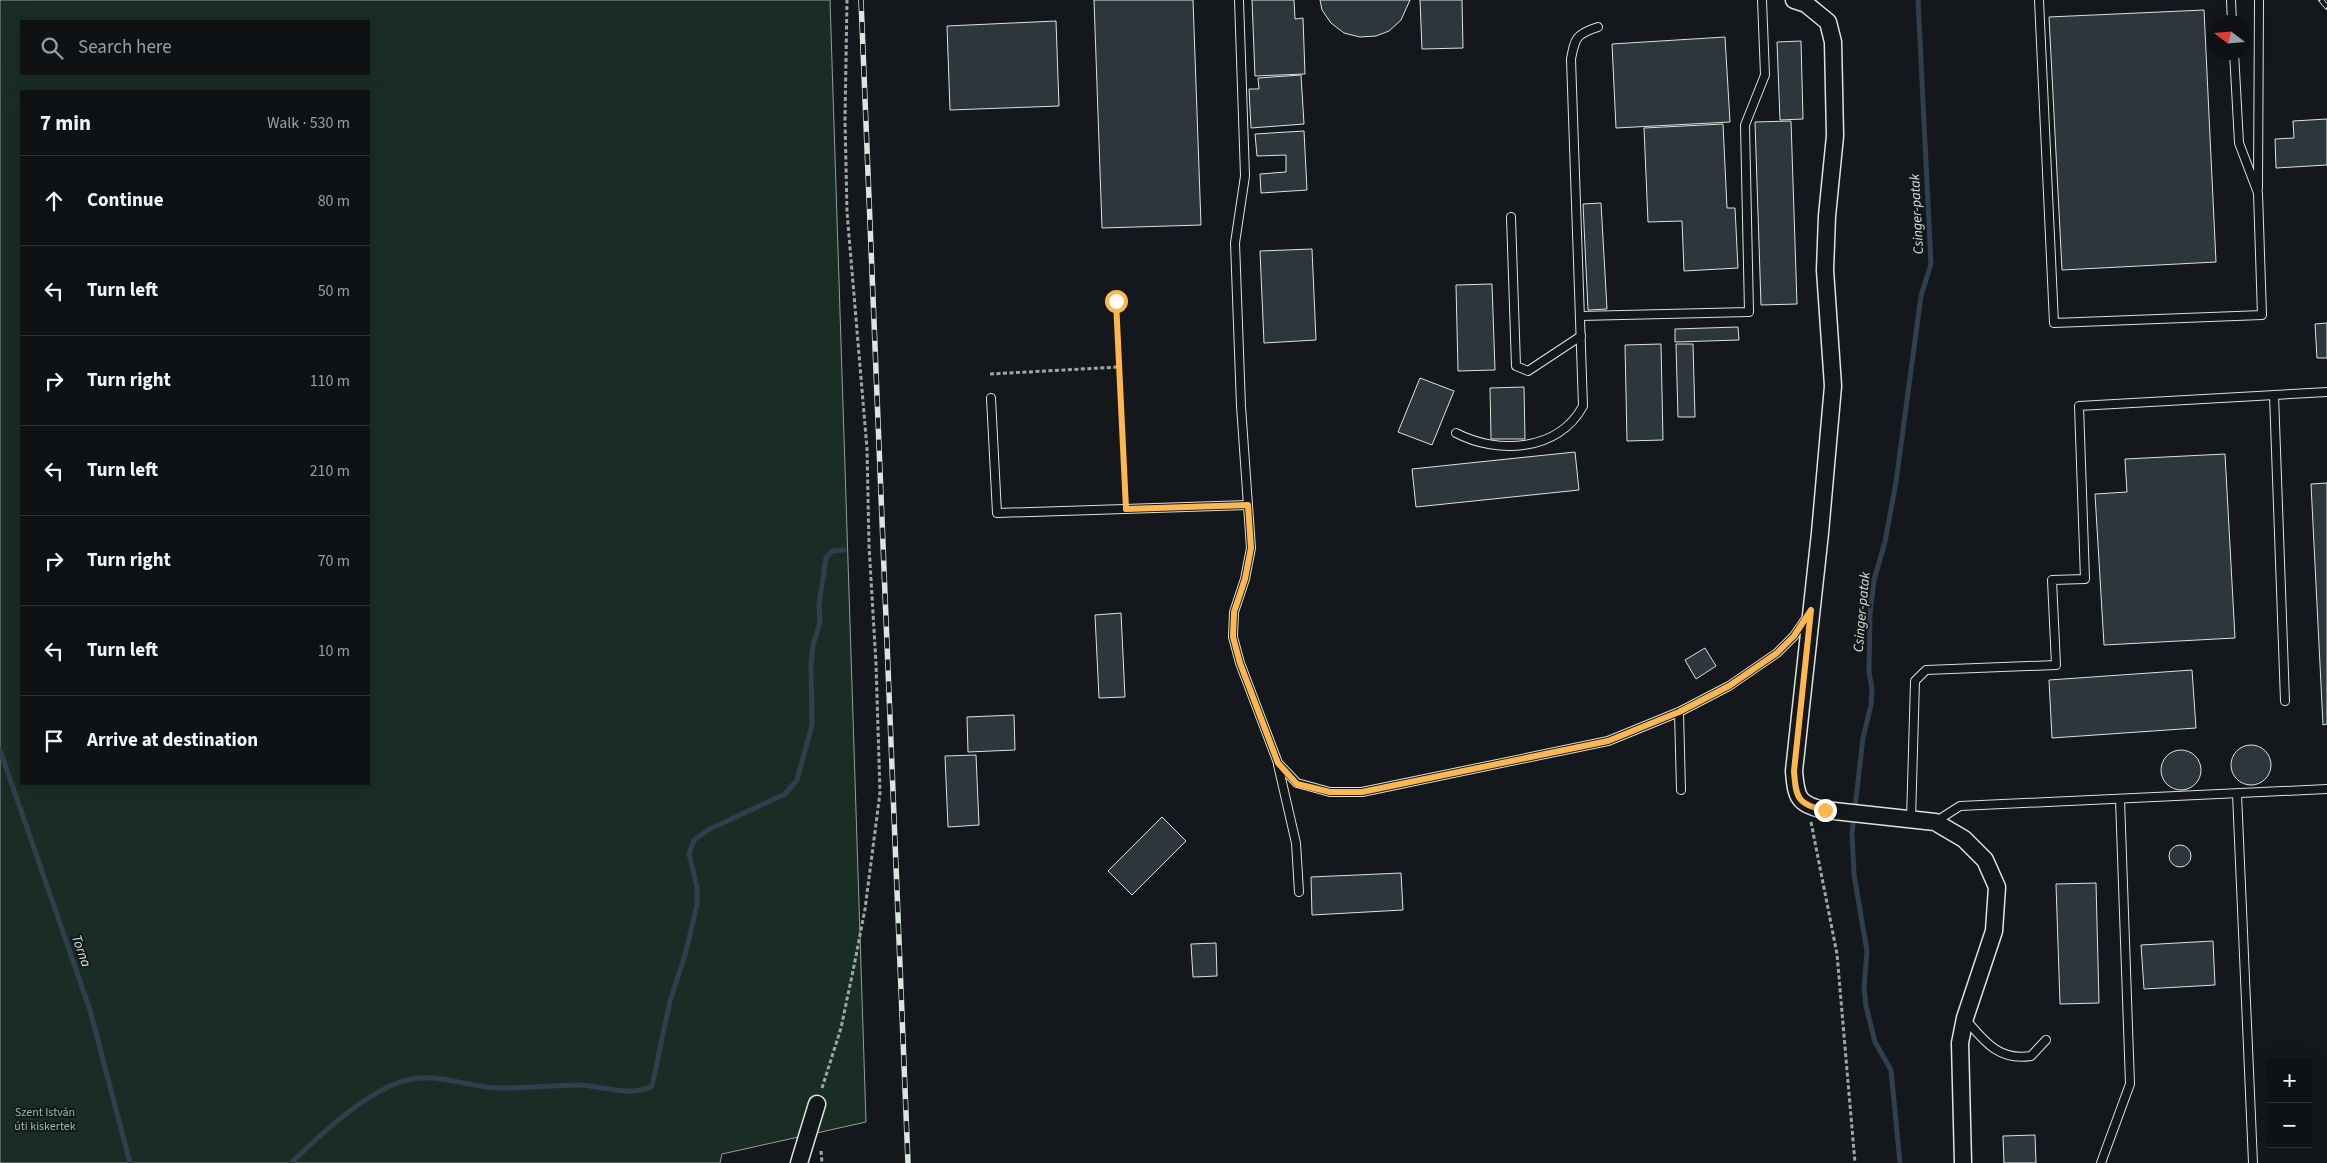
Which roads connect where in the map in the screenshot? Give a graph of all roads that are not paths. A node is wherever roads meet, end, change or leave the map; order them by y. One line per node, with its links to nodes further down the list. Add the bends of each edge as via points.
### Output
1 (1239, 0): 18 (lane, via 1245,176 1235,243)
2 (1762, 0): 12 (lane, via 1765,75 1745,125 1750,312)
3 (1794, 0): 19 (street, via 1806,4 1828,22 1834,42 1834,136 1826,216 1825,270 1833,386)
4 (2039, 0): 10 (lane, via 2054,323 2262,315)
5 (2231, 0): 7 (lane)
6 (2259, 0): 10 (lane)
7 (2232, 15)
8 (1598, 27): 12 (lane, via 1582,32 1574,42 1571,60)
9 (2234, 60): 10 (lane, via 2239,143)
10 (2258, 193)
11 (1511, 217): 13 (lane, via 1516,366 1528,371)
12 (1580, 316): 13 (lane)
13 (1581, 336): 17 (lane, via 1583,406 1564,431 1520,446 1494,446)
14 (2327, 392): 15 (lane)
15 (2274, 395): 20 (lane); 27 (lane, via 2079,406 2085,578 2052,580 2056,665 1926,670 1915,681)
16 (991, 398): 18 (lane, via 997,513)
17 (1456, 433)
18 (1248, 505): 22 (lane, via 1251,548 1234,612 1233,637)
19 (1811, 610): 21 (lane, via 1794,636 1777,653 1729,686); 27 (street, via 1794,771 1796,794 1808,807)
20 (2285, 701)
21 (1679, 712): 22 (lane, via 1608,741 1362,792 1330,792 1297,784); 24 (lane)
22 (1278, 763): 29 (lane, via 1296,843)
23 (2327, 789): 25 (lane)
24 (1681, 790)
25 (2237, 794): 26 (lane); 36 (lane)
26 (2120, 799): 28 (lane, via 1960,806); 35 (lane, via 2130,1084)
27 (1911, 820): 28 (street)
28 (1935, 822): 30 (street, via 1964,838 1986,860 1997,887 1994,931)
29 (1299, 892)
30 (1965, 1018): 31 (lane, via 1987,1044 2010,1057 2031,1056); 34 (street, via 1959,1066)
31 (2046, 1040)
32 (817, 1104): 33 (street)
33 (799, 1163)
34 (1963, 1163)
35 (2101, 1163)
36 (2253, 1163)

